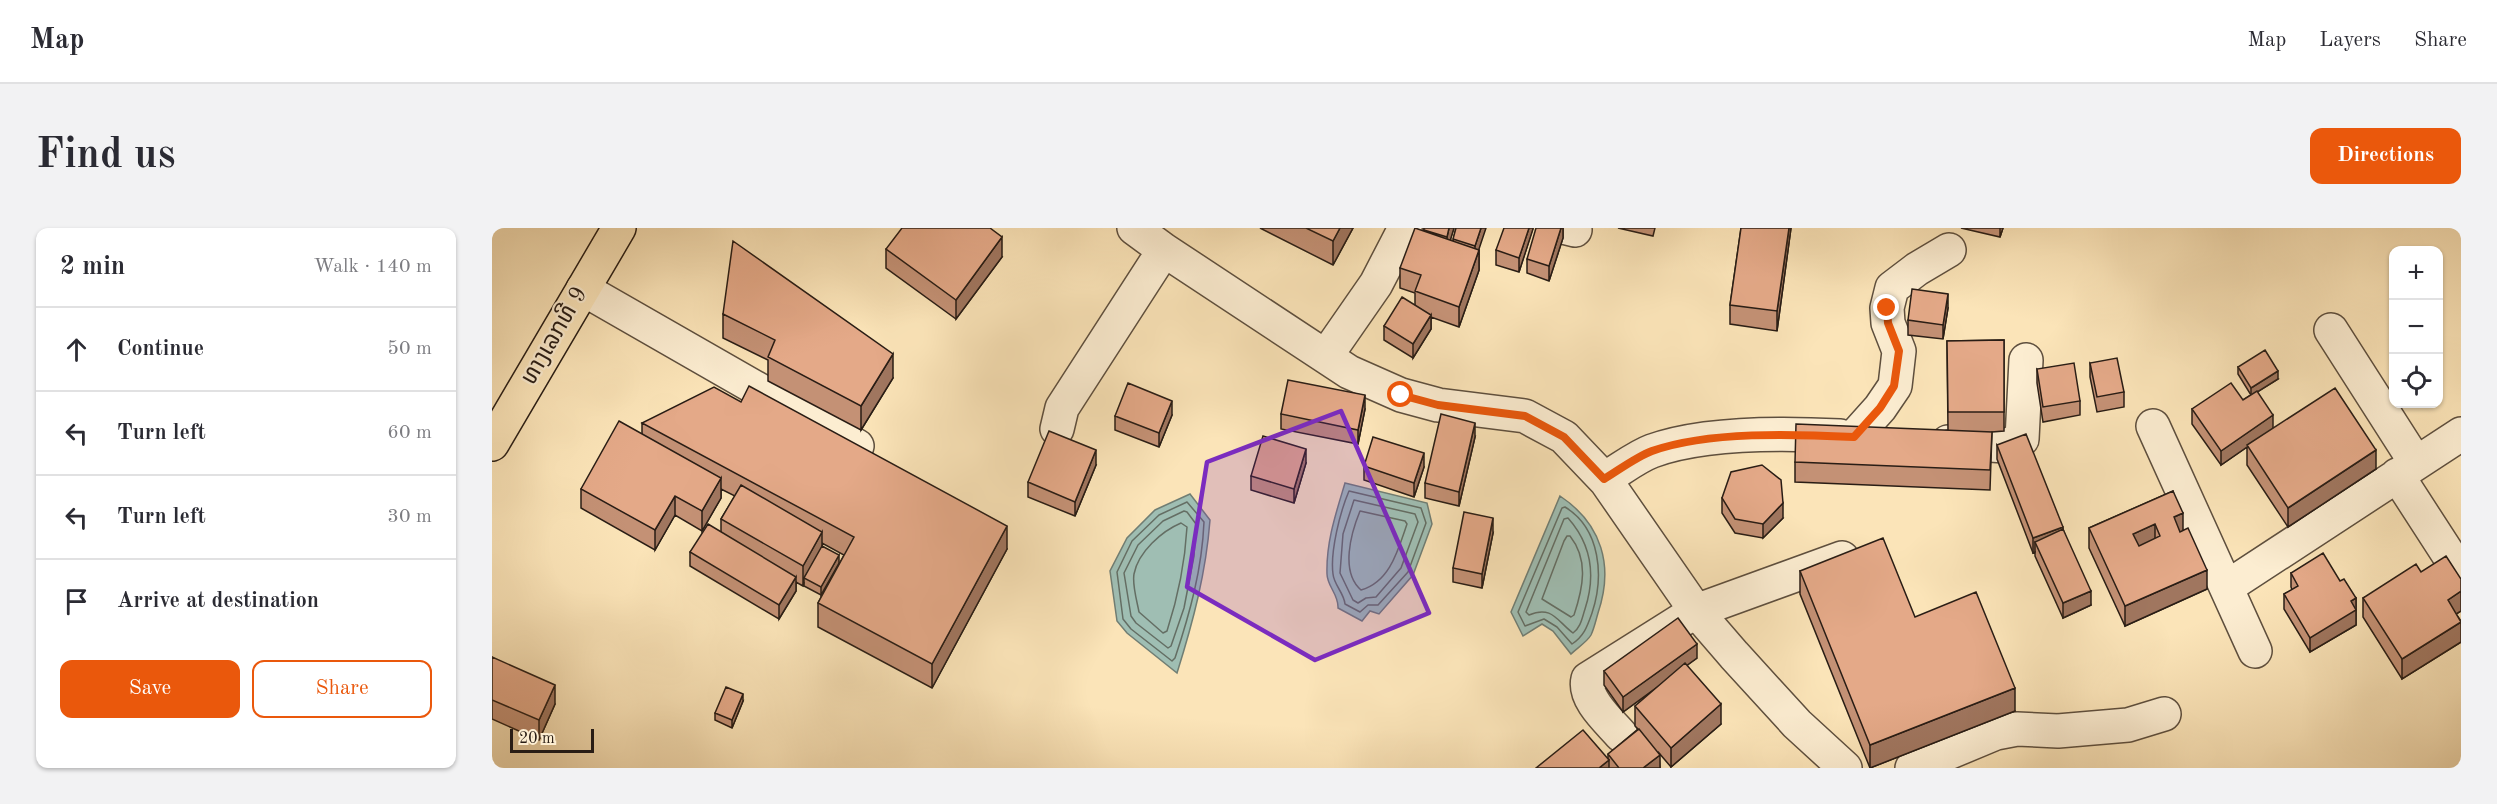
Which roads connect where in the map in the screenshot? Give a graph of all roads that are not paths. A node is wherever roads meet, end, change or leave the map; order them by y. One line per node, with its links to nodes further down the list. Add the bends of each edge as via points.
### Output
1 (619, 228): 6 (main road, ທາງເລກທີ 9)
2 (1134, 228): 4 (street)
3 (1405, 228): 8 (street, via 1376,284)
4 (1164, 250): 8 (street); 11 (street, via 1062,408)
5 (1949, 250): 13 (street, via 1892,288 1888,323 1899,351 1894,386)
6 (583, 289): 16 (main road, ທາງເລກທີ 9); 17 (street)
7 (2331, 330): 18 (street)
8 (1326, 356): 19 (street, via 1349,372 1401,395 1438,405 1525,416 1564,437)
9 (2026, 360): 15 (street, via 2022,439 2005,446)
10 (2153, 426): 22 (street)
11 (1057, 429)
12 (2461, 434): 18 (street)
13 (1854, 437): 14 (street); 19 (street, via 1723,437 1682,442 1650,452)
14 (1888, 439)
15 (1923, 441)
16 (492, 444)
17 (878, 458)
18 (2406, 469): 21 (street); 22 (street)
19 (1604, 479): 23 (street)
20 (1867, 549): 23 (street)
21 (2461, 574)
22 (2227, 587): 24 (street)
23 (1696, 611): 26 (street, via 1588,679 1586,686 1593,702); 27 (street, via 1797,724)
24 (2255, 651)
25 (2164, 714): 28 (street, via 2128,725 1996,733)
26 (1622, 735)
27 (1845, 768)
28 (1912, 768)

